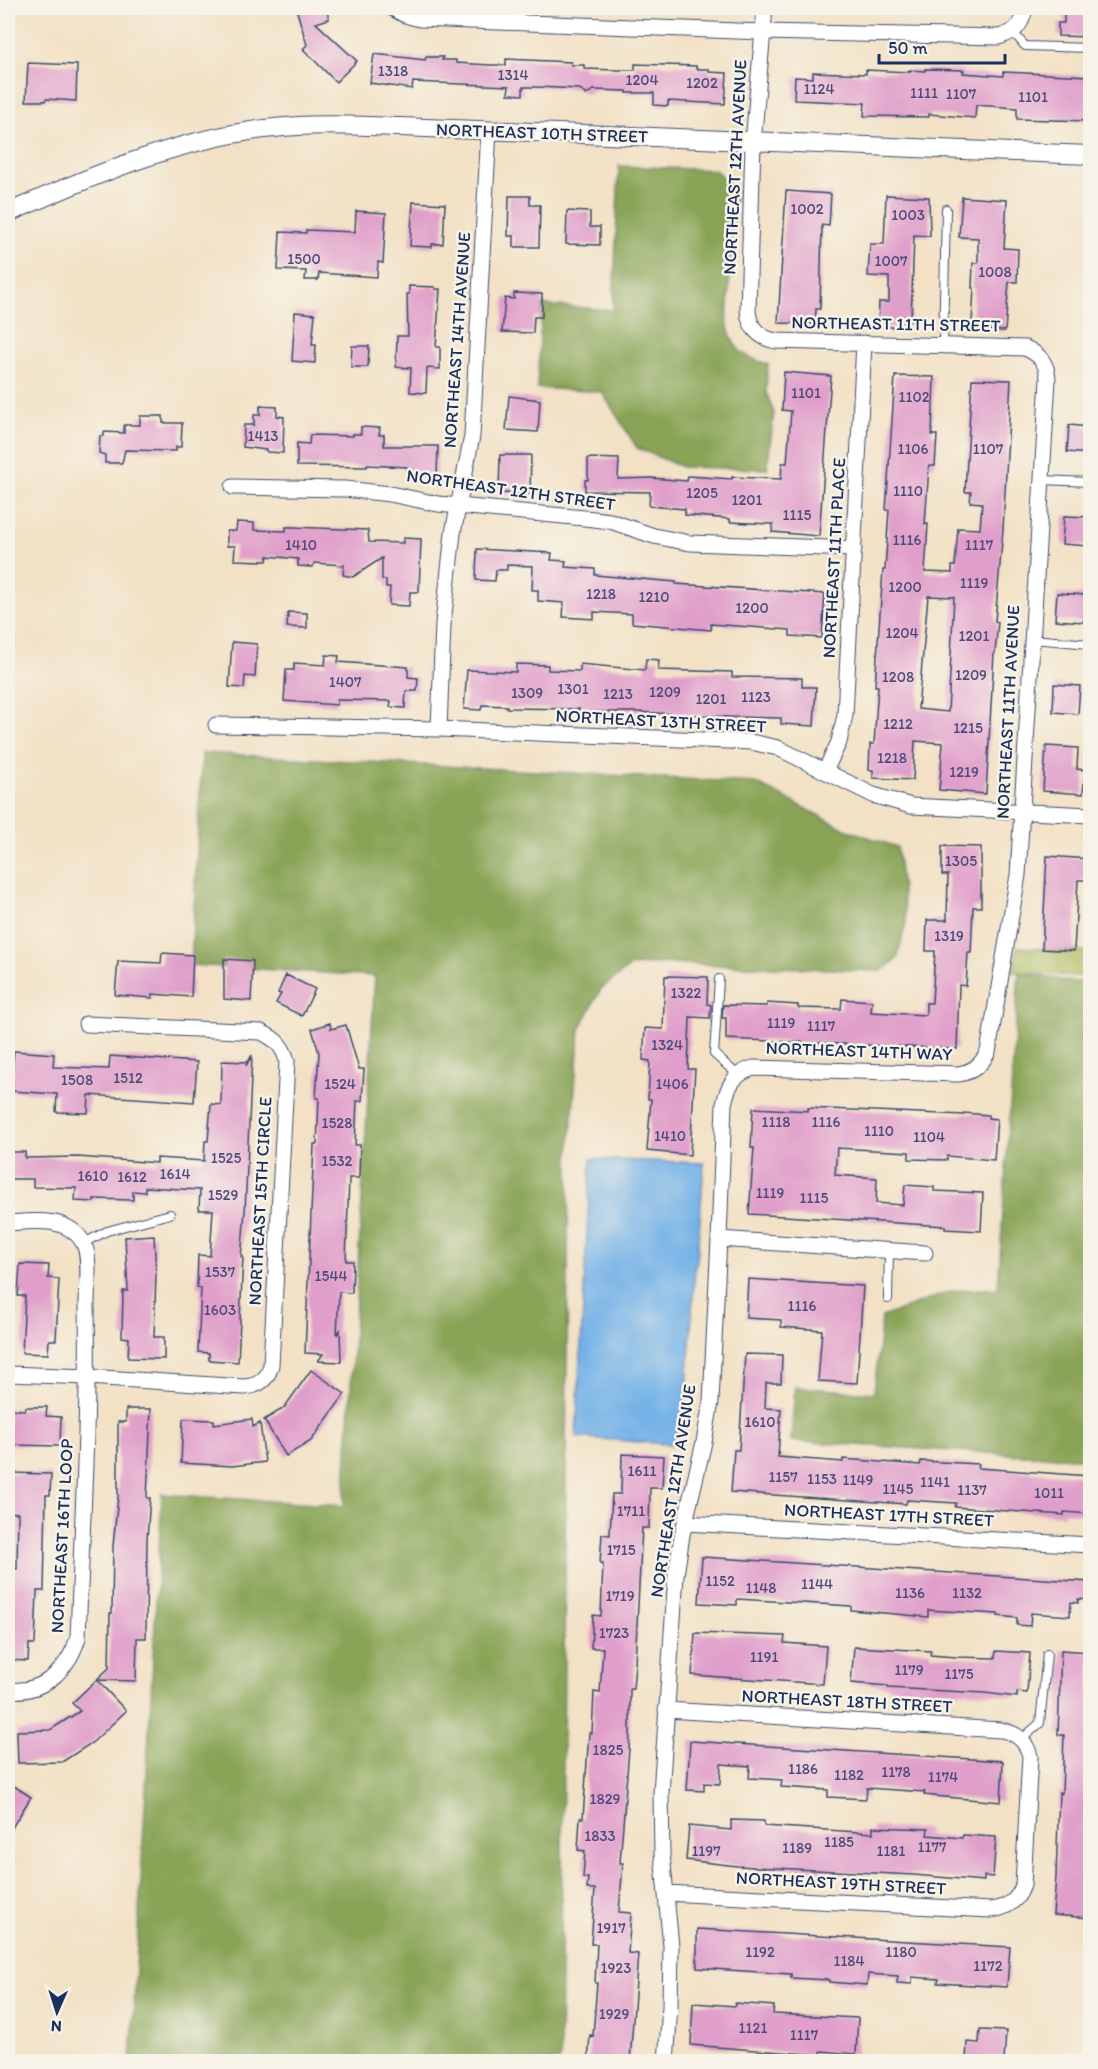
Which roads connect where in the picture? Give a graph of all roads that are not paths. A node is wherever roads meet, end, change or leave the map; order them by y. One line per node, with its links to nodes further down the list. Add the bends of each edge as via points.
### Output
1 (393, 8): 4 (street, via 420,19)
2 (765, 8): 4 (street, NORTHEAST 12TH AVENUE)
3 (1025, 8): 5 (street)
4 (763, 32): 5 (street, via 999,37); 8 (street, NORTHEAST 12TH AVENUE)
5 (1013, 32): 6 (lane, via 1024,46)
6 (1090, 48)
7 (489, 130): 8 (street, NORTHEAST 10TH STREET); 11 (street, NORTHEAST 10TH STREET, via 342,125 267,129 205,140 135,161); 19 (street, NORTHEAST 14TH AVENUE, via 472,436)
8 (753, 143): 9 (street, NORTHEAST 10TH STREET); 12 (street, NORTHEAST 12TH AVENUE, via 748,310)
9 (1090, 155)
10 (946, 209): 14 (lane)
11 (8, 213)
12 (753, 328): 13 (street, NORTHEAST 11TH STREET, via 776,341)
13 (864, 343): 14 (street, NORTHEAST 11TH STREET); 20 (street, NORTHEAST 11TH PLACE)
14 (943, 345): 15 (street, NORTHEAST 11TH STREET, via 1017,347)
15 (1039, 356): 16 (street, NORTHEAST 11TH AVENUE, via 1048,379)
16 (1041, 480): 17 (lane); 21 (street, NORTHEAST 11TH AVENUE)
17 (1090, 482)
18 (233, 487): 19 (street, NORTHEAST 12TH STREET, via 345,489)
19 (460, 505): 20 (street, NORTHEAST 12TH STREET, via 610,521 690,543); 24 (street, NORTHEAST 14TH AVENUE, via 443,624)
20 (854, 549): 25 (street, NORTHEAST 11TH PLACE, via 844,725)
21 (1032, 639): 22 (lane); 26 (street, NORTHEAST 11TH AVENUE)
22 (1090, 644)
23 (216, 725): 24 (street, NORTHEAST 13TH STREET)
24 (439, 729): 25 (street, NORTHEAST 13TH STREET, via 751,742 778,748)
25 (825, 771): 26 (street, NORTHEAST 13TH STREET, via 873,795 911,806)
26 (1021, 810): 27 (street, NORTHEAST 13TH STREET); 30 (street, NORTHEAST 11TH AVENUE, via 1014,904 988,1052)
27 (1090, 815)
28 (719, 979): 31 (lane, via 714,1054)
29 (86, 1024): 40 (street, NORTHEAST 15TH CIRCLE, via 261,1032 279,1043 286,1061 272,1365 267,1377 244,1387)
30 (978, 1066): 31 (street, NORTHEAST 14TH WAY, via 958,1074 762,1068)
31 (738, 1075): 34 (street, NORTHEAST 12TH AVENUE, via 729,1085 724,1104)
32 (171, 1214): 35 (lane, via 108,1231)
33 (8, 1223): 35 (street, via 59,1224)
34 (719, 1239): 36 (street); 41 (street, NORTHEAST 12TH AVENUE, via 711,1402)
35 (84, 1243): 40 (street, NORTHEAST 16TH LOOP, via 88,1265)
36 (889, 1250): 37 (street); 38 (lane)
37 (925, 1253)
38 (888, 1299)
39 (8, 1374): 40 (street)
40 (88, 1377): 44 (street, NORTHEAST 16TH LOOP, via 78,1638 74,1653 53,1678 39,1686)
41 (685, 1523): 42 (street, NORTHEAST 17TH STREET); 45 (street, NORTHEAST 12TH AVENUE, via 676,1575)
42 (1090, 1545)
43 (1047, 1654): 46 (lane, via 1040,1723)
44 (8, 1690)
45 (666, 1710): 46 (street, NORTHEAST 18TH STREET, via 1001,1730); 47 (street, NORTHEAST 12TH AVENUE, via 661,1793)
46 (1022, 1739): 47 (street, NORTHEAST 19TH STREET, via 1030,1756 1023,1885 1006,1906 991,1910)
47 (666, 1893): 48 (street, NORTHEAST 12TH AVENUE, via 671,1946)
48 (666, 2061)

